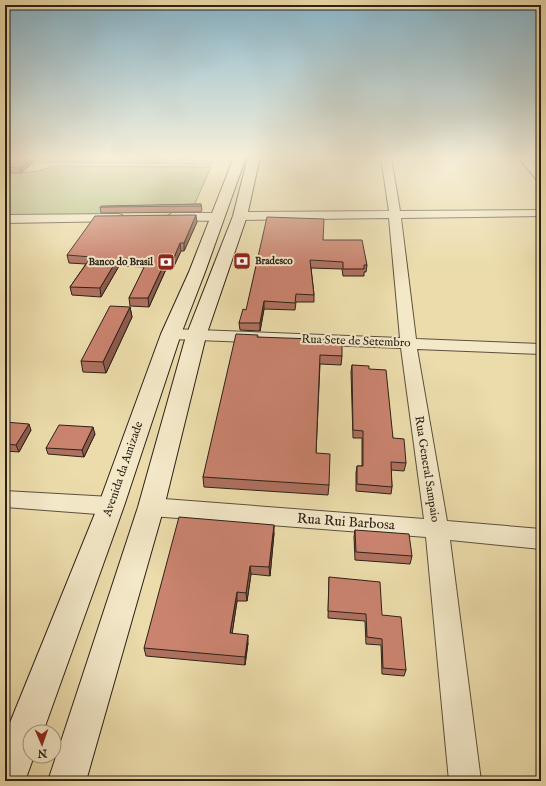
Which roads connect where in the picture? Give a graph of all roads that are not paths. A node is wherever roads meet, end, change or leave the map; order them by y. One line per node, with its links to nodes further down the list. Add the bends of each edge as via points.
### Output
1 (236, 194): 5 (main road, Avenida da Amizade)
2 (392, 194): 4 (street, Rua General Sampaio)
3 (541, 213): 4 (street)
4 (395, 215): 5 (street); 12 (street, Rua General Sampaio)
5 (229, 217): 7 (street); 9 (main road, Avenida da Amizade)
6 (129, 218): 8 (street)
7 (159, 218)
8 (5, 219)
9 (208, 272): 10 (main road, Avenida da Amizade); 11 (main road, Avenida da Amizade)
10 (171, 334): 11 (street, Rua Sete de Setembro); 15 (main road, Avenida da Amizade)
11 (196, 336): 12 (street, Rua Sete de Setembro); 16 (main road, Avenida da Amizade)
12 (408, 342): 13 (street, Rua Sete de Setembro); 17 (street, Rua General Sampaio)
13 (541, 349)
14 (5, 499): 15 (street)
15 (111, 506): 19 (main road, Avenida da Amizade)
16 (151, 507): 17 (street, Rua Rui Barbosa); 20 (main road, Avenida da Amizade)
17 (437, 529): 18 (street, Rua Rui Barbosa); 21 (street, Rua General Sampaio)
18 (541, 539)
19 (6, 781)
20 (68, 781)
21 (465, 781)

